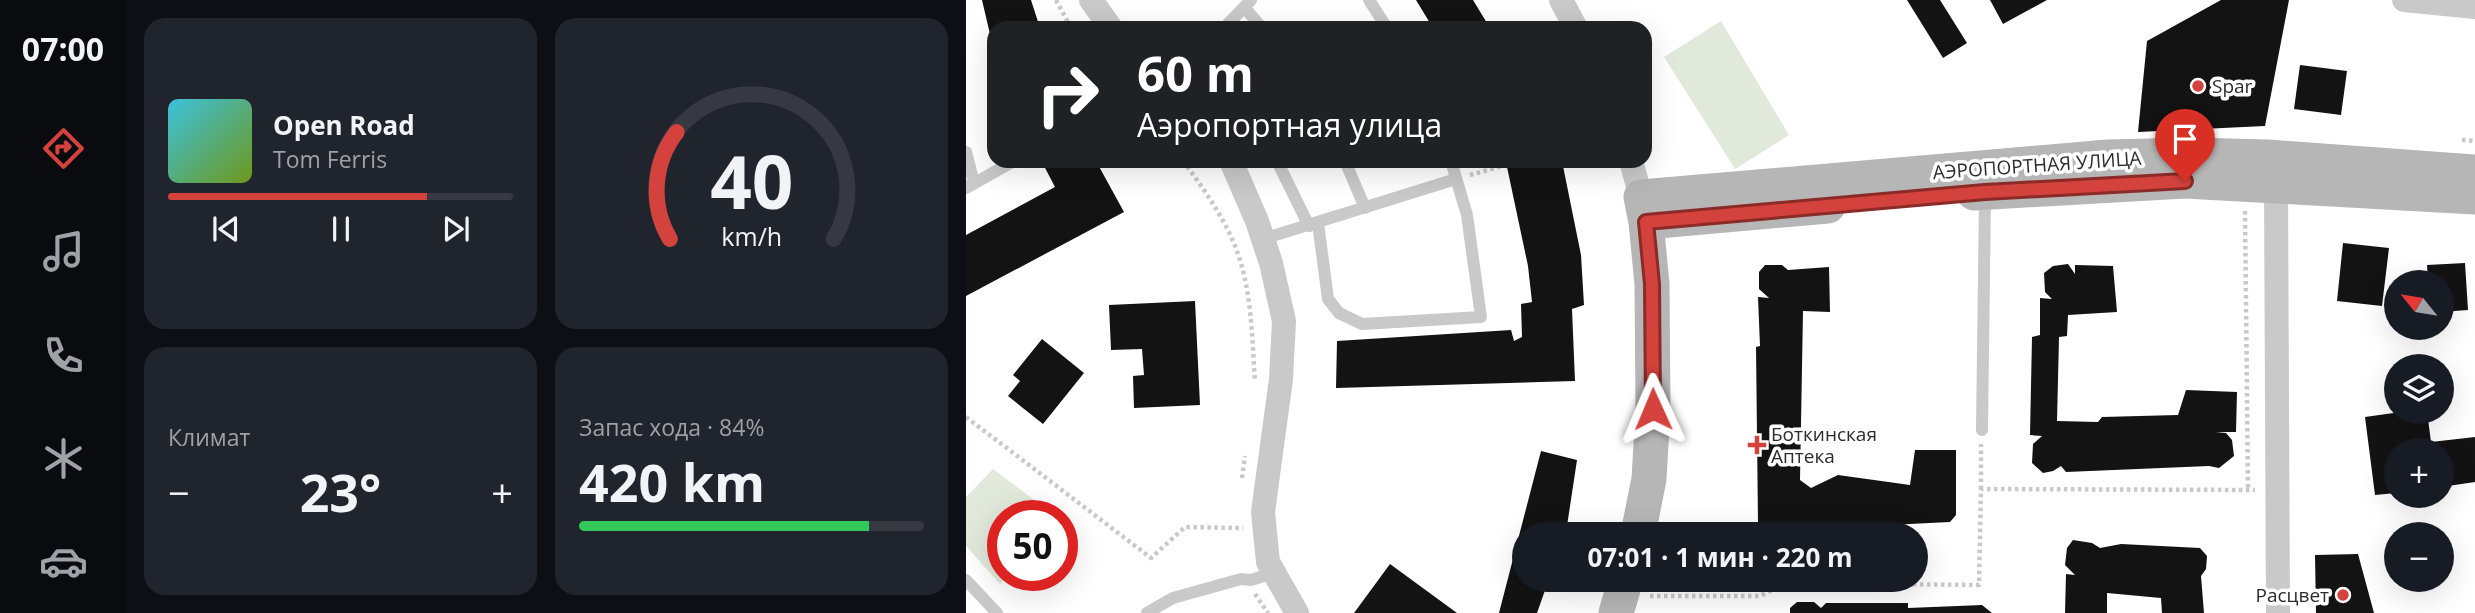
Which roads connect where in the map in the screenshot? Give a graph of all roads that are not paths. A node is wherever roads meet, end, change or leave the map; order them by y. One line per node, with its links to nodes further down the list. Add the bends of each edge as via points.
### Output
1 (1091, 0): 7 (street)
2 (1369, 0): 10 (lane)
3 (2404, 0): 6 (street)
4 (1564, 1): 11 (street)
5 (1247, 4): 8 (lane); 9 (lane)
6 (2475, 7)
7 (1106, 21)
8 (1231, 21)
9 (1258, 21)
10 (1382, 21)
11 (1573, 21)
12 (966, 152): 22 (lane)
13 (1001, 168): 22 (lane)
14 (1234, 168): 28 (street)
15 (1281, 168): 27 (lane)
16 (1348, 168): 25 (lane)
17 (1453, 168): 20 (lane)
18 (1633, 168): 26 (street)
19 (2475, 172): 26 (main road, АЭРОПОРТНАЯ УЛИЦА, via 2228,155 2108,158)
20 (1457, 179): 25 (lane); 27 (lane, via 1467,215 1481,317 1362,324 1339,313 1328,299)
21 (2276, 184): 23 (main road, АЭРОПОРТНАЯ УЛИЦА, via 2128,183); 24 (main road, АЭРОПОРТНАЯ УЛИЦА); 38 (street)
22 (970, 185)
23 (1985, 192): 26 (main road, АЭРОПОРТНАЯ УЛИЦА); 29 (lane)
24 (2475, 197)
25 (1365, 208): 27 (lane)
26 (1644, 210): 30 (main road, via 1652,284 1653,409 1649,479)
27 (1313, 224): 28 (lane)
28 (1263, 239): 31 (street, via 1284,321 1263,512 1268,562)
29 (1982, 430)
30 (1640, 522)
31 (1262, 577): 35 (lane, via 1173,598); 36 (street)
32 (966, 580): 34 (lane)
33 (1634, 592): 37 (main road)
34 (998, 613)
35 (1147, 613)
36 (1297, 613)
37 (1616, 613)
38 (2278, 613)

